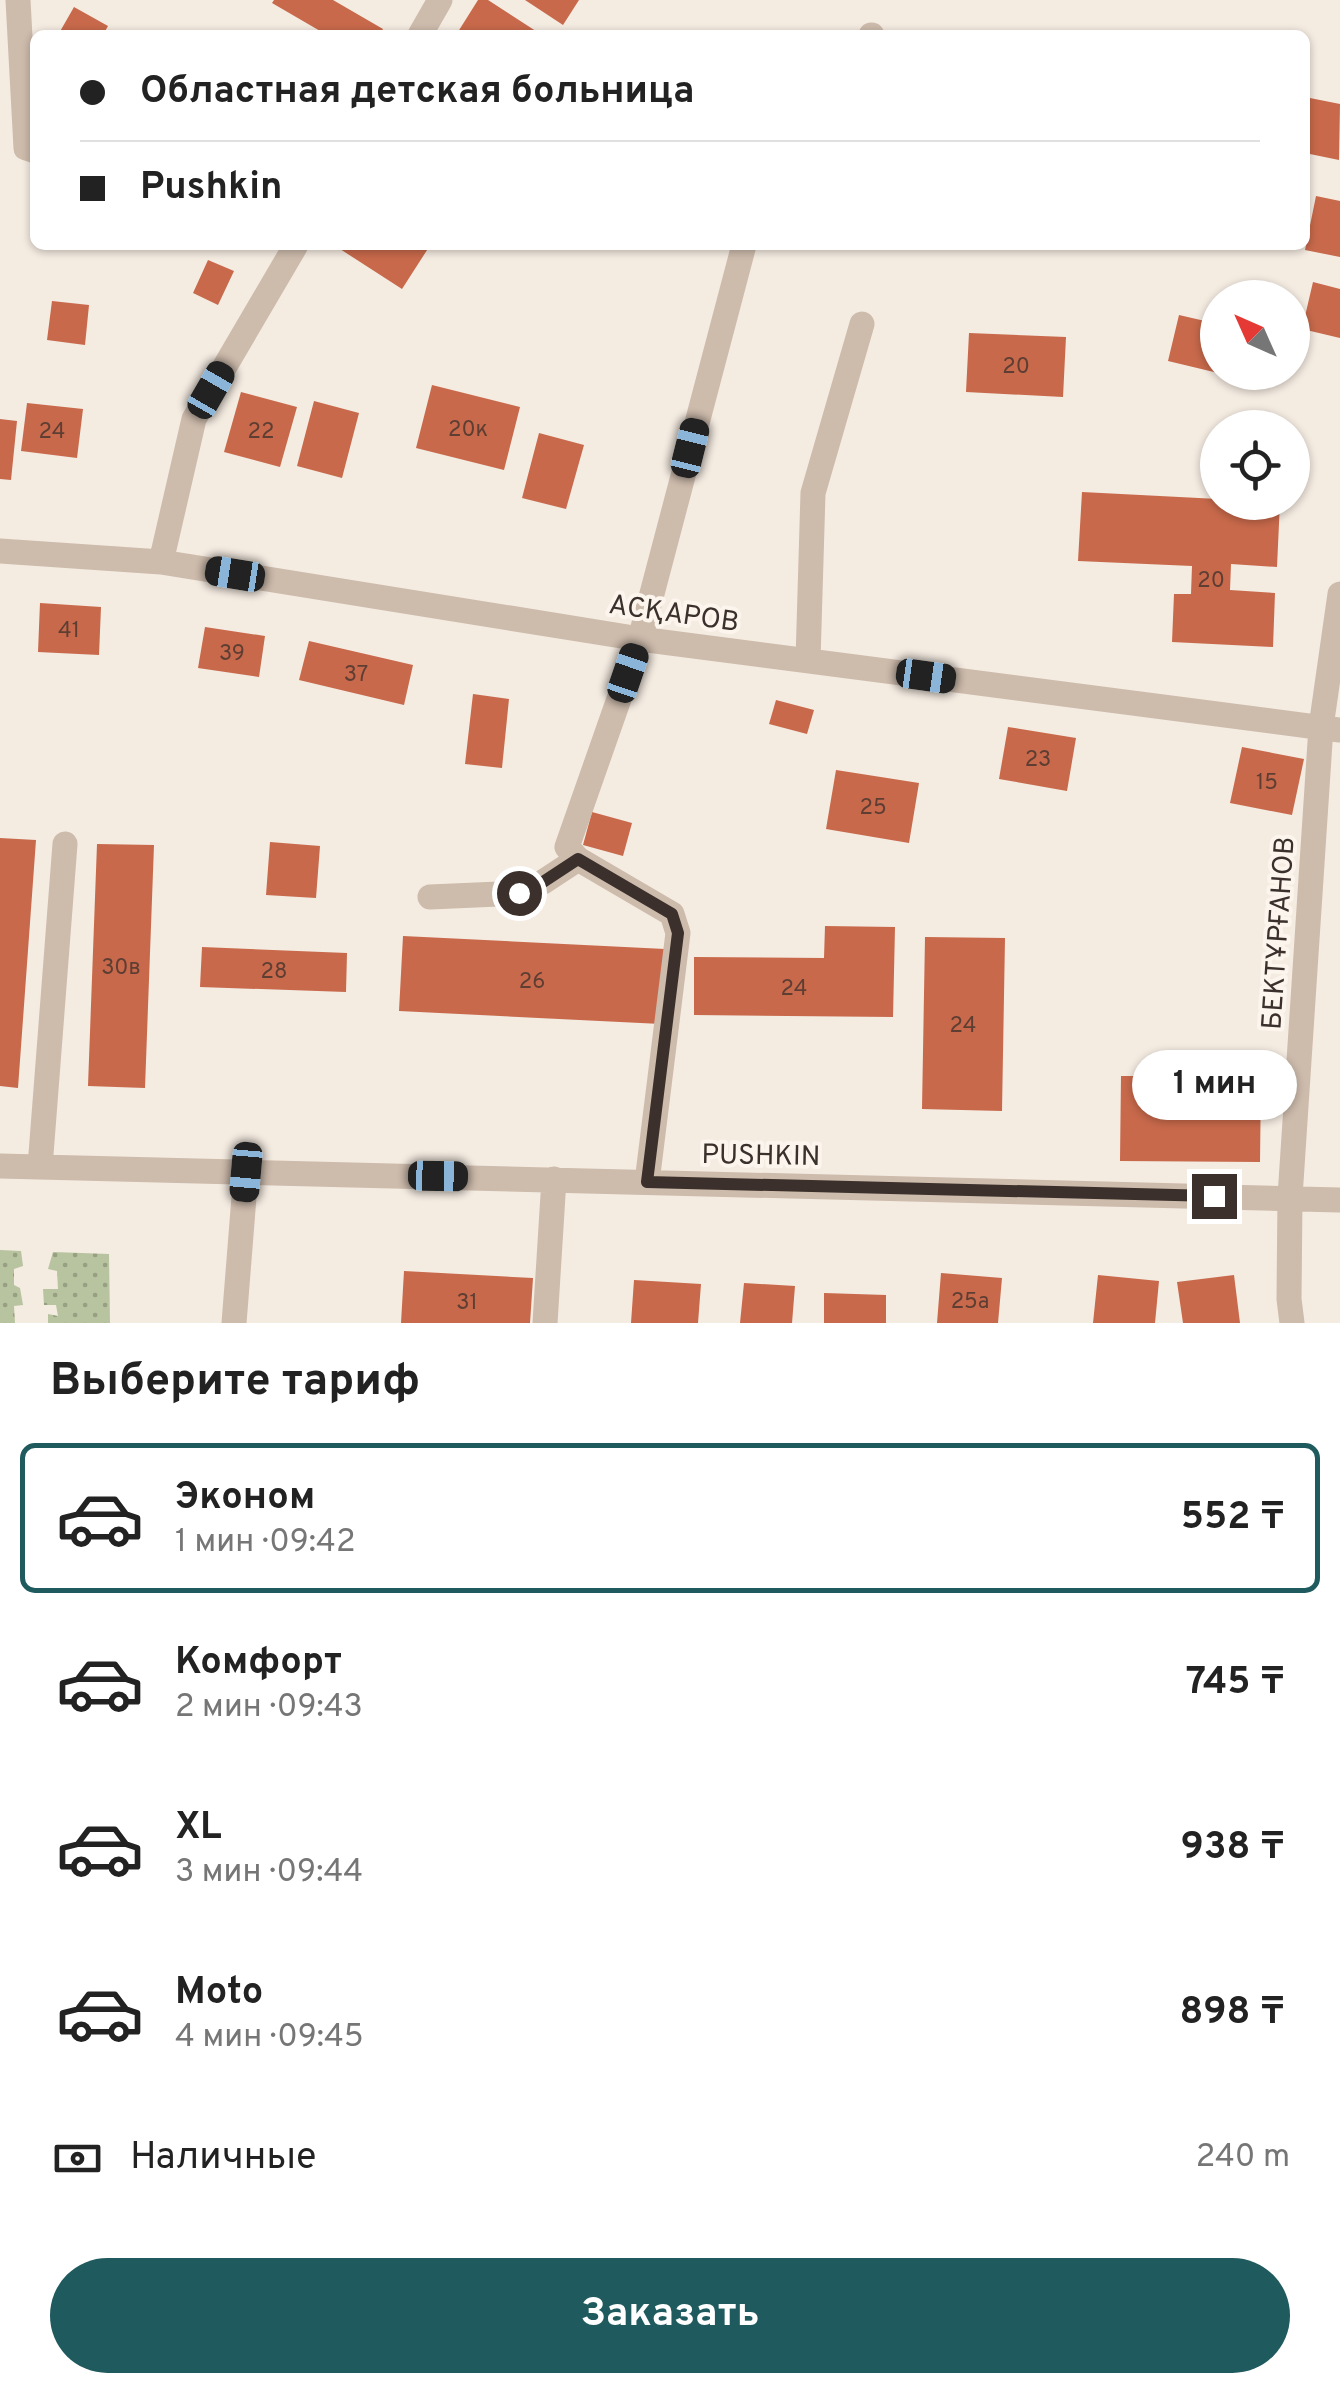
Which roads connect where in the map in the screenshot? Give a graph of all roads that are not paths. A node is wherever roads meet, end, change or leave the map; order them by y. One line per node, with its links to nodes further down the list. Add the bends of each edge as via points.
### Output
1 (18, 0): 4 (street)
2 (440, 0): 3 (street)
3 (423, 30)
4 (30, 150)
5 (293, 250): 9 (street, via 194,419)
6 (743, 250): 11 (street)
7 (862, 324): 12 (street, via 813,492)
8 (0, 551): 9 (street, АСҚАРОВ)
9 (161, 562): 11 (street, АСҚАРОВ)
10 (1340, 594): 13 (street, БЕКТҰРҒАНОВ)
11 (640, 638): 12 (street, АСҚАРОВ); 15 (street, via 567,846)
12 (808, 660): 13 (street, АСҚАРОВ)
13 (1330, 728): 22 (street, БЕКТҰРҒАНОВ)
14 (65, 844): 18 (street)
15 (578, 859): 16 (street, via 519,893); 21 (street, via 672,914 678,933)
16 (430, 897)
17 (0, 1166): 18 (street, PUSHKIN)
18 (40, 1166): 19 (street, PUSHKIN)
19 (246, 1172): 20 (street, PUSHKIN); 24 (street)
20 (554, 1179): 21 (street, PUSHKIN); 25 (street)
21 (647, 1182): 22 (street, PUSHKIN)
22 (1290, 1198): 23 (street, PUSHKIN); 26 (street, БЕКТҰРҒАНОВ)
23 (1340, 1200)
24 (234, 1323)
25 (546, 1323)
26 (1292, 1323)

